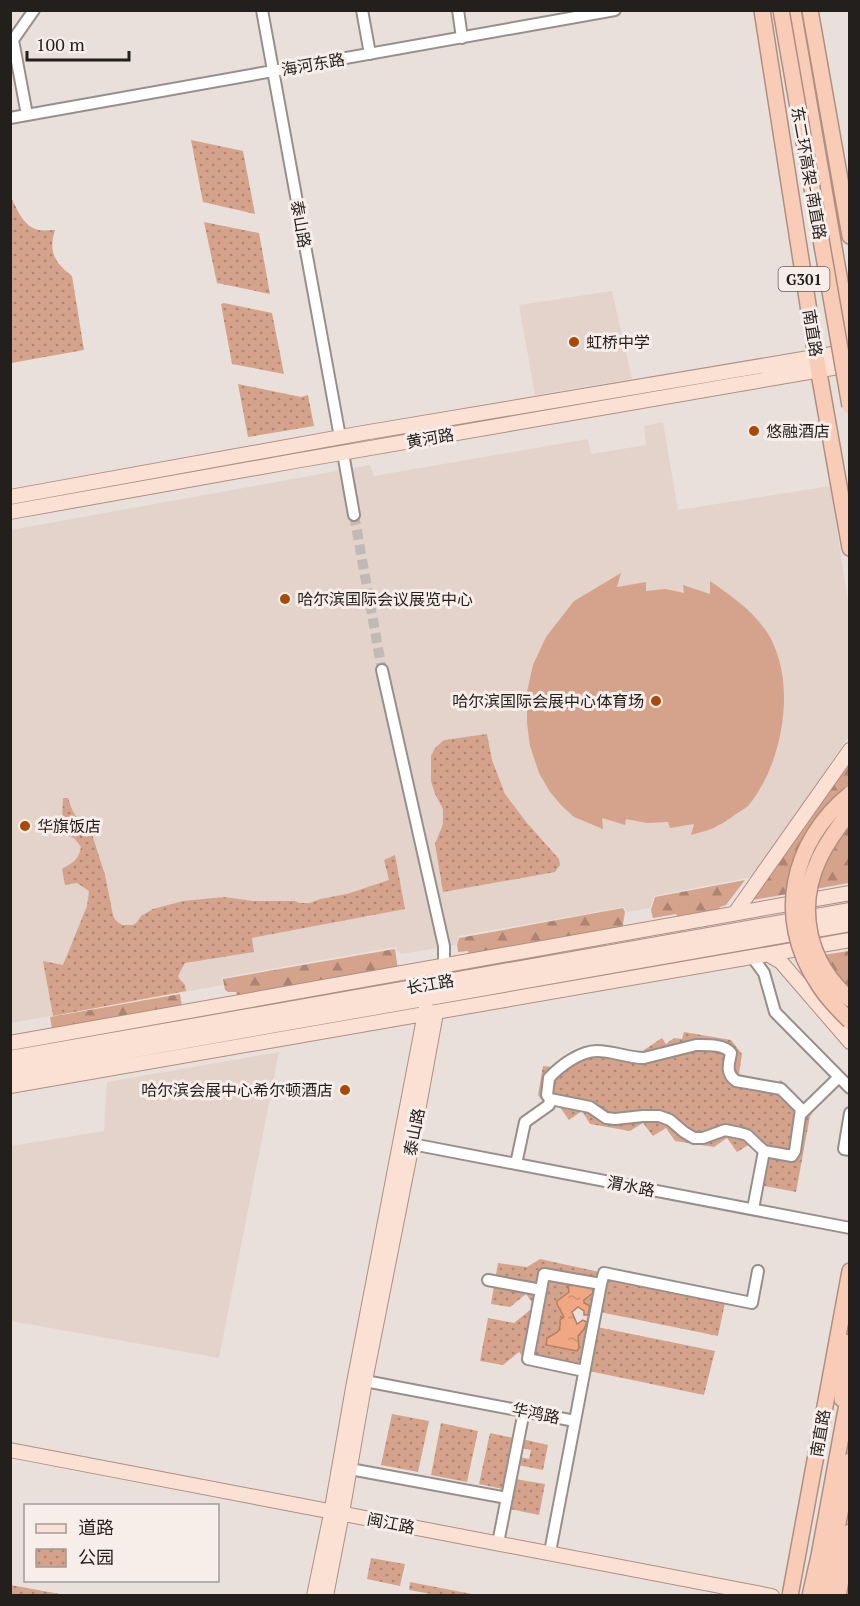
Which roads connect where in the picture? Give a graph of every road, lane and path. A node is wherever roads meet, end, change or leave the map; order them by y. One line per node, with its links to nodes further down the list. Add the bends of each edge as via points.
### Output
1 (34, 10): 11 (street)
2 (262, 10): 13 (street, 泰山路)
3 (362, 10): 12 (street)
4 (458, 10): 10 (street)
5 (615, 10): 10 (street, 海河东路)
6 (762, 10): 19 (highway, 南直路 / G301)
7 (781, 10): 21 (highway, 东二环高架-南直路, bridge)
8 (793, 10): 17 (highway, 东二环高架-南直路)
9 (810, 10): 16 (highway)
10 (462, 38): 12 (street, 海河东路)
11 (12, 39): 14 (street)
12 (370, 54): 13 (street, 海河东路)
13 (273, 71): 14 (street, 海河东路); 22 (street, 泰山路)
14 (27, 115): 15 (street, 海河东路)
15 (10, 118)
16 (849, 236)
17 (849, 340)
18 (849, 351): 19 (main road, 黄河路)
19 (818, 363): 20 (main road, 黄河路); 22 (main road, 黄河路); 23 (main road, 黄河路); 24 (highway, 南直路 / G301)
20 (849, 365)
21 (849, 406)
22 (340, 437): 25 (main road, 黄河路)
23 (343, 453): 27 (main road, 黄河路); 28 (street)
24 (836, 471): 26 (highway); 29 (highway, 南直路 / G301)
25 (10, 497)
26 (849, 500)
27 (10, 512)
28 (354, 515)
29 (849, 548)
30 (382, 670): 42 (street, 泰山路)
31 (849, 750): 36 (main road)
32 (849, 794): 46 (highway, bridge, via 831,810 809,843 793,897 795,929 805,960 818,984)
33 (849, 812): 44 (highway, bridge, via 815,868 808,918 820,963)
34 (849, 893): 36 (main road)
35 (849, 910): 43 (main road, 长江路)
36 (735, 914): 42 (main road)
37 (849, 924): 43 (main road, 长江路)
38 (849, 940): 39 (main road)
39 (769, 955): 40 (main road); 47 (main road, via 788,969)
40 (753, 958): 45 (main road); 51 (street, via 764,973 775,1012)
41 (429, 963): 42 (main road); 43 (main road, 泰山路); 48 (main road)
42 (445, 965): 43 (street, 泰山路)
43 (435, 990): 45 (main road, 泰山路); 49 (main road, 长江路); 50 (main road, 长江路)
44 (849, 999)
45 (430, 1014): 52 (main road); 57 (main road, 泰山路); 80 (main road, 泰山路, via 357,1370)
46 (849, 1021)
47 (849, 1042)
48 (10, 1043)
49 (10, 1058)
50 (10, 1072)
51 (839, 1077): 53 (street); 55 (street)
52 (10, 1086)
53 (849, 1088)
54 (550, 1099): 55 (street, via 549,1078 574,1057 596,1050 644,1059 707,1044 728,1048 728,1072 735,1081 781,1089); 59 (street, via 590,1107 606,1118 659,1116 670,1119 694,1138 725,1130 740,1133); 60 (street, via 549,1105 525,1122)
55 (802, 1113): 59 (street, via 792,1156)
56 (849, 1113): 58 (street, via 843,1149)
57 (412, 1144): 60 (street, 渭水路); 70 (main road, 泰山路)
58 (849, 1150)
59 (764, 1151): 61 (street)
60 (516, 1164): 61 (street, 渭水路)
61 (753, 1209): 62 (street, 渭水路)
62 (849, 1228)
63 (758, 1270): 66 (street, via 752,1303 604,1273)
64 (849, 1270): 88 (highway, 南直路)
65 (488, 1280): 67 (street)
66 (602, 1284): 67 (street, via 544,1274); 69 (street)
67 (541, 1290): 69 (street, via 528,1359)
68 (849, 1318): 74 (highway)
69 (584, 1371): 73 (street)
70 (365, 1381): 72 (street, 华鸿路); 78 (main road, 泰山路)
71 (849, 1388): 74 (highway)
72 (524, 1411): 73 (street, 华鸿路); 79 (street)
73 (575, 1421): 83 (street, 华鸿路)
74 (840, 1434): 89 (highway)
75 (10, 1450): 80 (main road, 闽江路)
76 (10, 1458): 80 (main road, 闽江路)
77 (849, 1461): 90 (highway)
78 (350, 1469): 79 (street); 80 (main road, 泰山路)
79 (507, 1498): 82 (street)
80 (336, 1515): 82 (main road, 闽江路); 84 (main road, 泰山路); 85 (main road, 泰山路); 86 (main road, 闽江路)
81 (849, 1532): 91 (highway)
82 (498, 1543): 83 (main road, 闽江路)
83 (550, 1552): 87 (main road, 闽江路)
84 (314, 1596)
85 (326, 1596)
86 (744, 1596)
87 (772, 1596)
88 (790, 1596)
89 (810, 1596)
90 (824, 1596)
91 (838, 1596)

